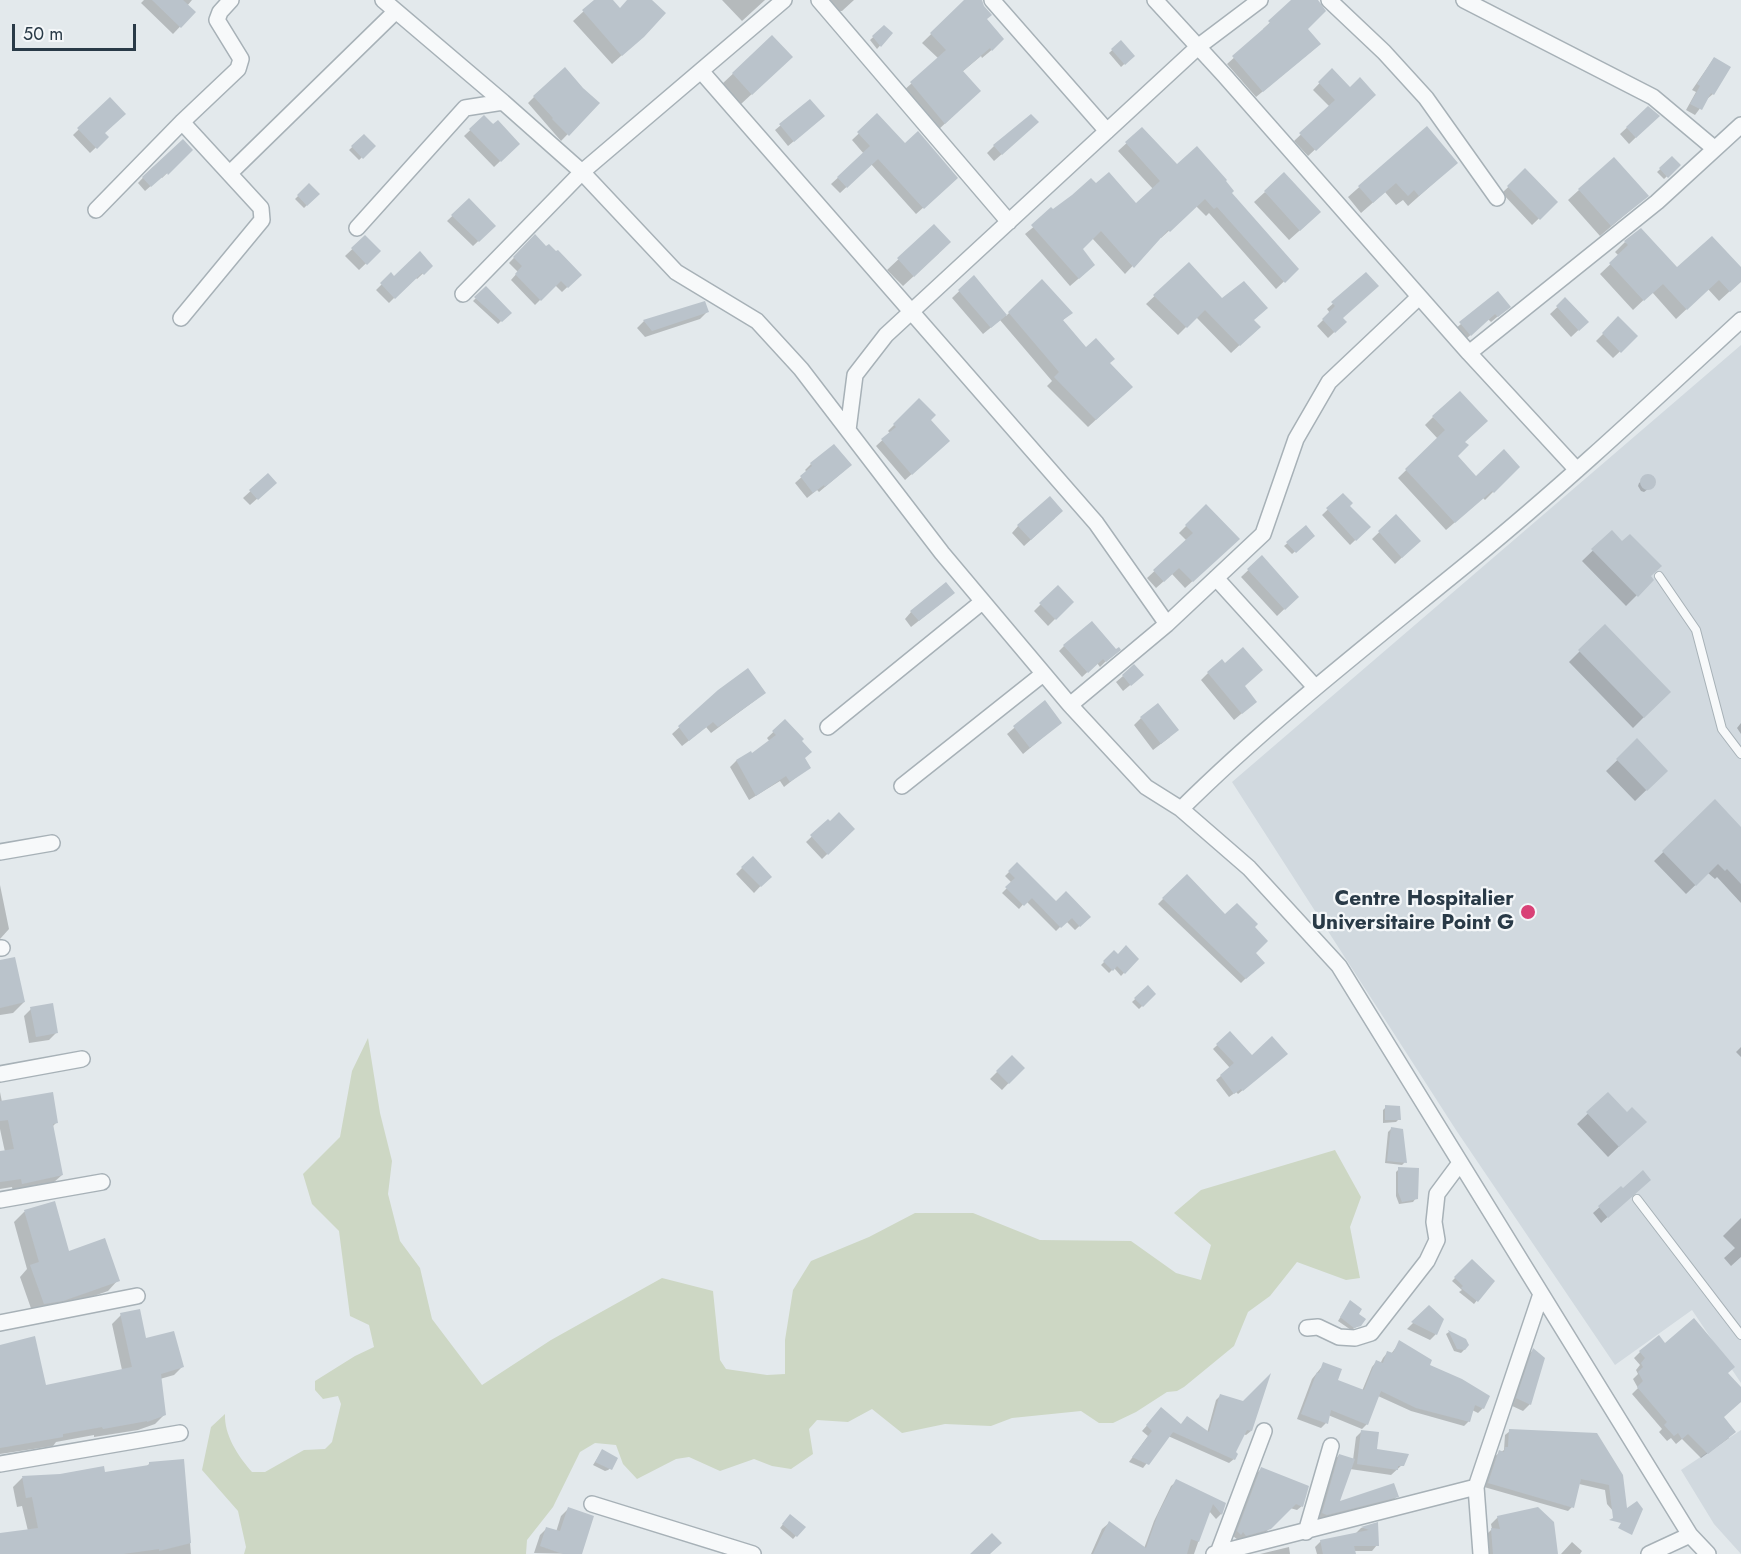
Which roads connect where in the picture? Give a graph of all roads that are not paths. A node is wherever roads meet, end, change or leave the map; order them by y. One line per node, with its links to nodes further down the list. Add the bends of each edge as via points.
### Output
1 (231, 0): 14 (street, via 217,20 242,59 238,69)
2 (383, 0): 10 (street)
3 (784, 0): 12 (street)
4 (819, 0): 22 (street)
5 (992, 0): 16 (street)
6 (1155, 0): 11 (street)
7 (1260, 0): 11 (street)
8 (1329, 0): 20 (street, via 1426,98)
9 (1464, 0): 17 (street, via 1653,98)
10 (396, 12): 13 (street); 18 (street)
11 (1199, 46): 16 (street); 25 (street)
12 (701, 71): 19 (street); 26 (street)
13 (503, 102): 19 (street); 23 (street, via 465,108)
14 (182, 122): 18 (street); 21 (street)
15 (1741, 125): 17 (street)
16 (1107, 131): 22 (street)
17 (1715, 149): 29 (street, via 1658,202)
18 (230, 172): 27 (street, via 261,208 262,220)
19 (582, 172): 24 (street); 30 (street, via 676,272 757,321 801,369)
20 (1497, 198)
21 (96, 210)
22 (1009, 222): 26 (street)
23 (357, 228)
24 (463, 294)
25 (1419, 297): 29 (street); 33 (street, via 1329,382 1296,439 1263,534)
26 (912, 311): 30 (street, via 886,335 855,375); 35 (street, via 1096,523)
27 (181, 318)
28 (1741, 320): 31 (street)
29 (1469, 353): 31 (street)
30 (848, 430): 34 (street)
31 (1577, 470): 37 (street)
32 (1659, 576): 40 (lane, via 1696,630 1722,729)
33 (1216, 578): 35 (street); 37 (street)
34 (982, 603): 36 (street); 39 (street)
35 (1167, 624): 38 (street)
36 (1043, 674): 38 (street); 41 (street)
37 (1315, 687): 42 (street)
38 (1070, 705): 42 (street, via 1146,787)
39 (828, 727)
40 (1741, 754)
41 (902, 786)
42 (1181, 809): 47 (street, via 1249,868 1339,966)
43 (52, 843): 44 (street)
44 (0, 852)
45 (82, 1059): 46 (street)
46 (0, 1074)
47 (1460, 1163): 51 (street); 54 (street, via 1437,1194 1437,1240 1426,1261 1371,1333 1339,1337 1318,1327)
48 (102, 1182): 50 (street)
49 (1637, 1199): 55 (lane)
50 (0, 1200)
51 (1541, 1294): 60 (street); 63 (street)
52 (136, 1296): 53 (street)
53 (0, 1323)
54 (1307, 1328)
55 (1741, 1335)
56 (1264, 1431): 65 (street)
57 (180, 1433): 59 (street)
58 (1331, 1446): 62 (street)
59 (0, 1464)
60 (1476, 1487): 62 (street); 66 (street)
61 (592, 1504): 64 (street)
62 (1306, 1532): 65 (street)
63 (1690, 1535): 67 (street); 68 (street)
64 (753, 1554)
65 (1216, 1554)
66 (1481, 1554)
67 (1649, 1554)
68 (1708, 1554)

